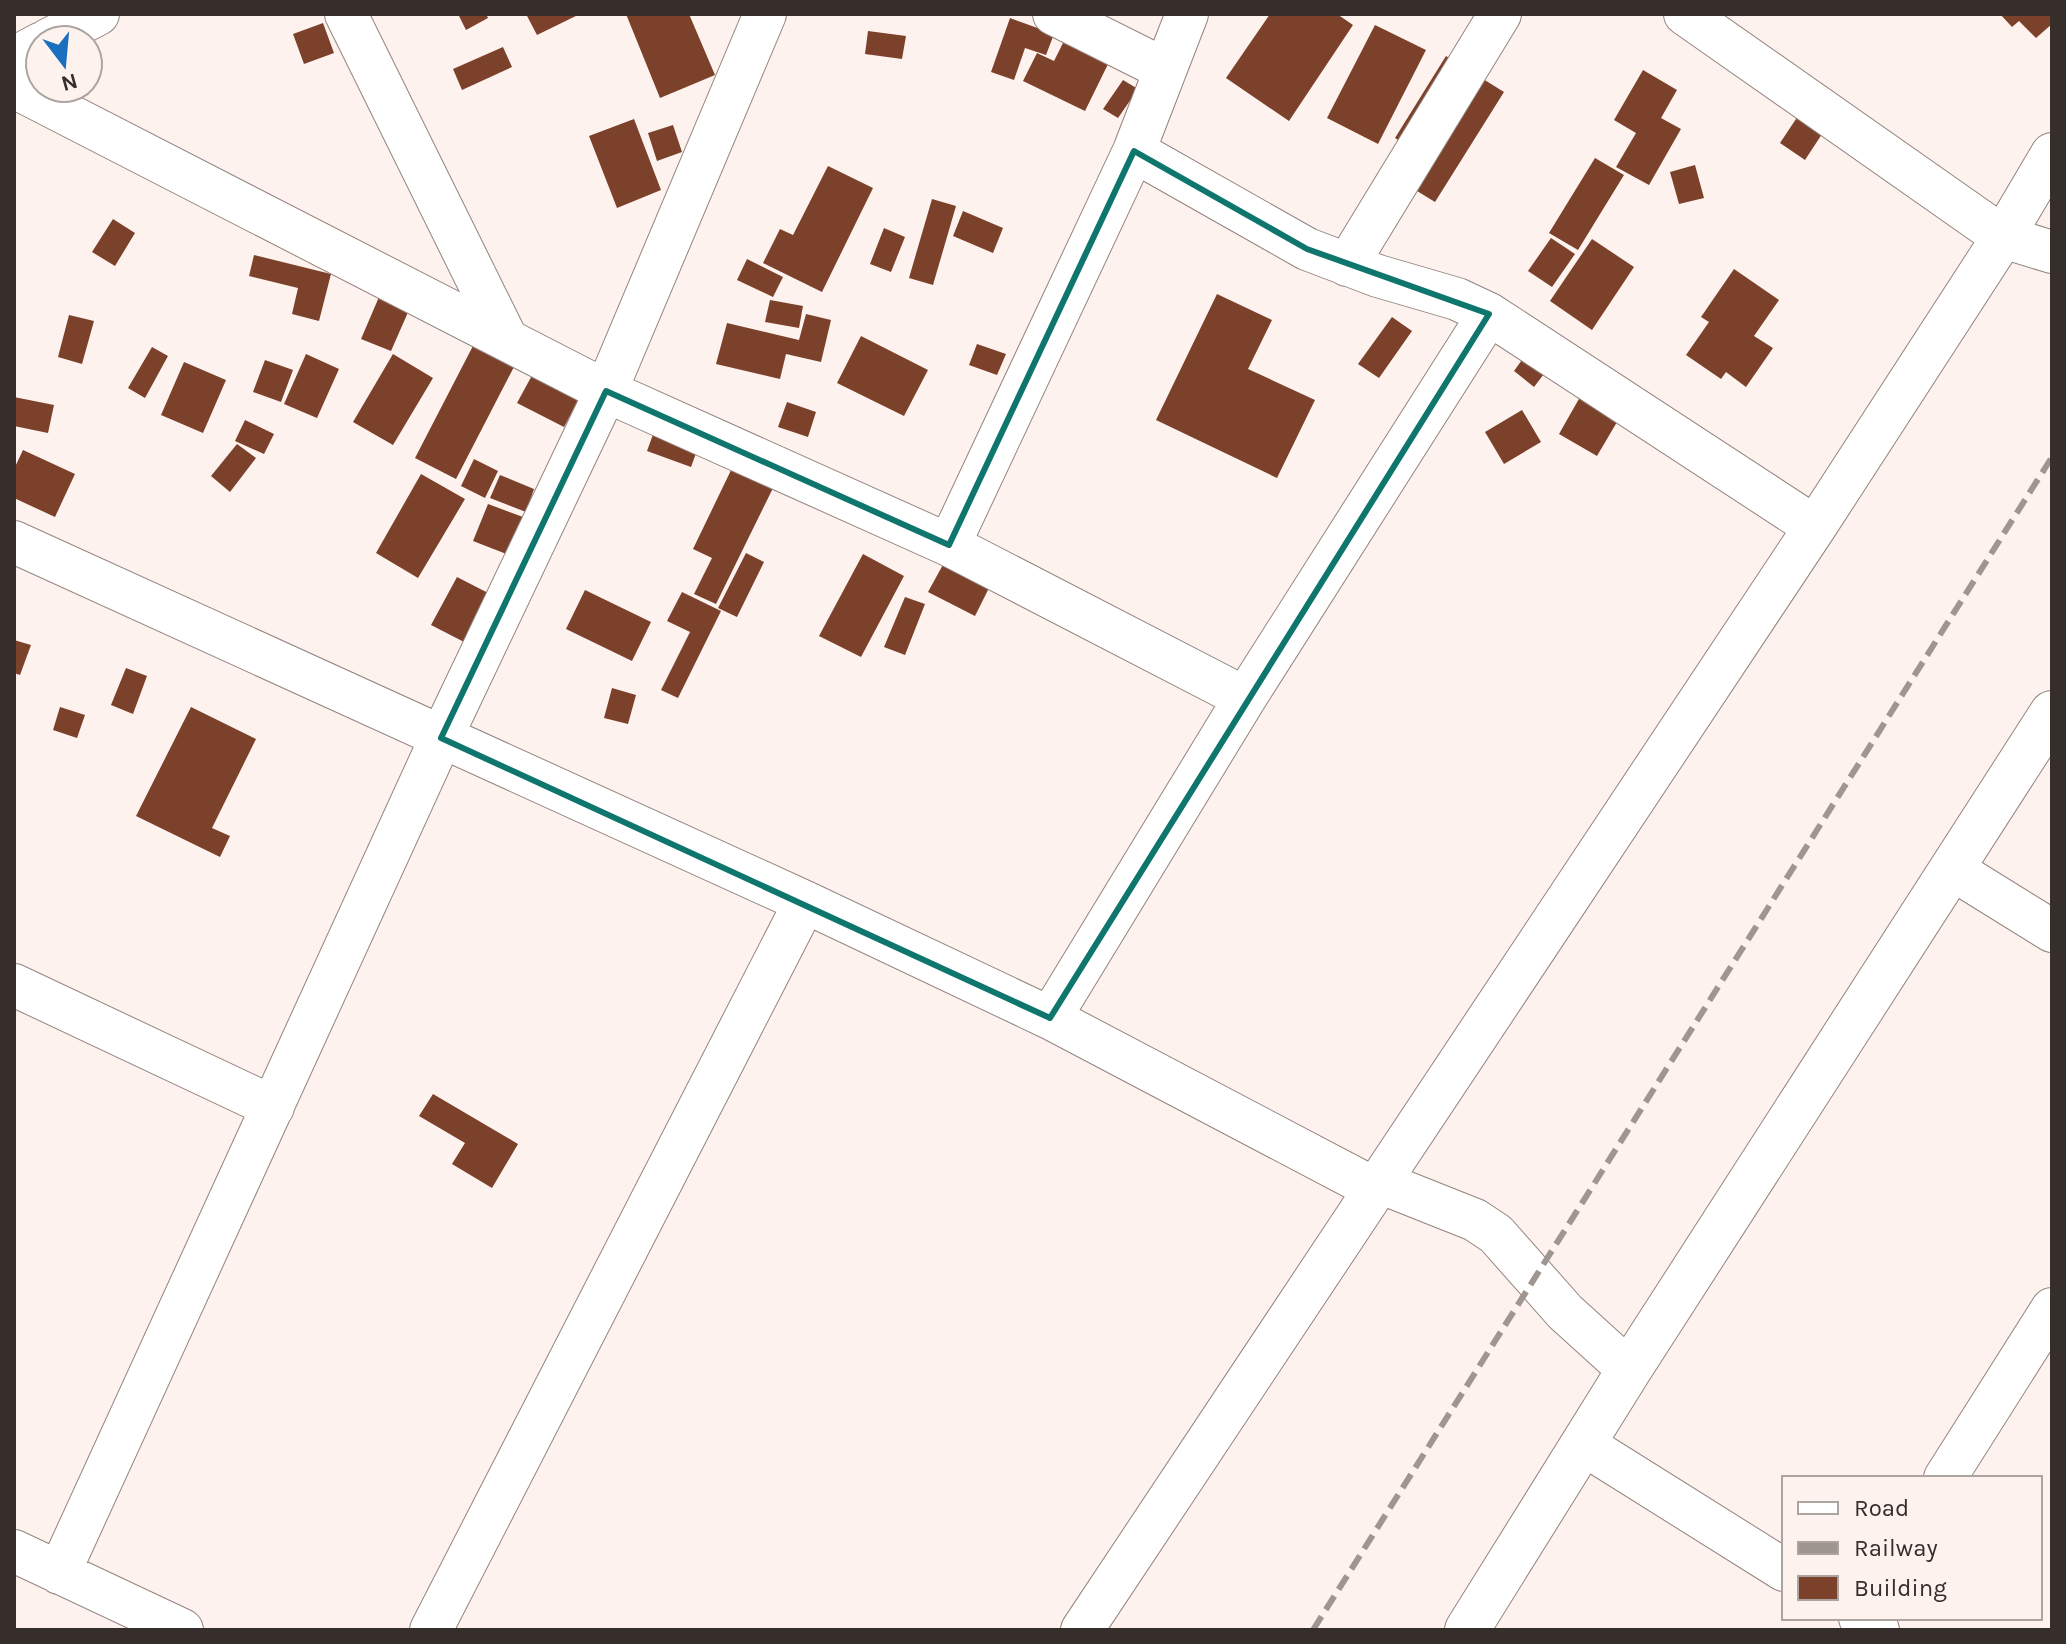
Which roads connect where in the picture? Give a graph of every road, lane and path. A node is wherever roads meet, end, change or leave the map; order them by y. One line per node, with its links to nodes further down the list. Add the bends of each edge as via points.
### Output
1 (98, 14): 8 (street)
2 (346, 14): 17 (street)
3 (1054, 14): 9 (street)
4 (1187, 14): 9 (street)
5 (1500, 14): 15 (street)
6 (1689, 15): 13 (street)
7 (758, 19): 18 (street)
8 (79, 24)
9 (1164, 69): 11 (street)
10 (14, 87): 17 (street)
11 (1134, 151): 15 (street, via 1307,249); 21 (street)
12 (2052, 154): 13 (street)
13 (2003, 237): 14 (street); 19 (street)
14 (2052, 252)
15 (1347, 265): 16 (street)
16 (1489, 314): 19 (street); 22 (street)
17 (507, 340): 18 (street)
18 (606, 391): 21 (street); 24 (street)
19 (1815, 527): 31 (street)
20 (14, 542): 24 (street)
21 (949, 545): 22 (street)
22 (1245, 698): 29 (street)
23 (2052, 713): 25 (main road)
24 (441, 738): 26 (street); 30 (street)
25 (1952, 869): 27 (street); 33 (main road)
26 (805, 902): 29 (street); 40 (street)
27 (2052, 931)
28 (17, 995): 30 (street)
29 (1050, 1018): 31 (street)
30 (273, 1107): 38 (street)
31 (1375, 1189): 33 (street, via 1387,1185 1475,1220 1496,1234 1558,1305); 41 (street)
32 (2052, 1309): 35 (street)
33 (1629, 1370): 34 (main road)
34 (1583, 1444): 37 (street); 42 (main road)
35 (1946, 1476)
36 (14, 1551): 38 (street)
37 (1782, 1569)
38 (59, 1573): 39 (street)
39 (182, 1630)
40 (431, 1630)
41 (1082, 1630)
42 (1467, 1630)

